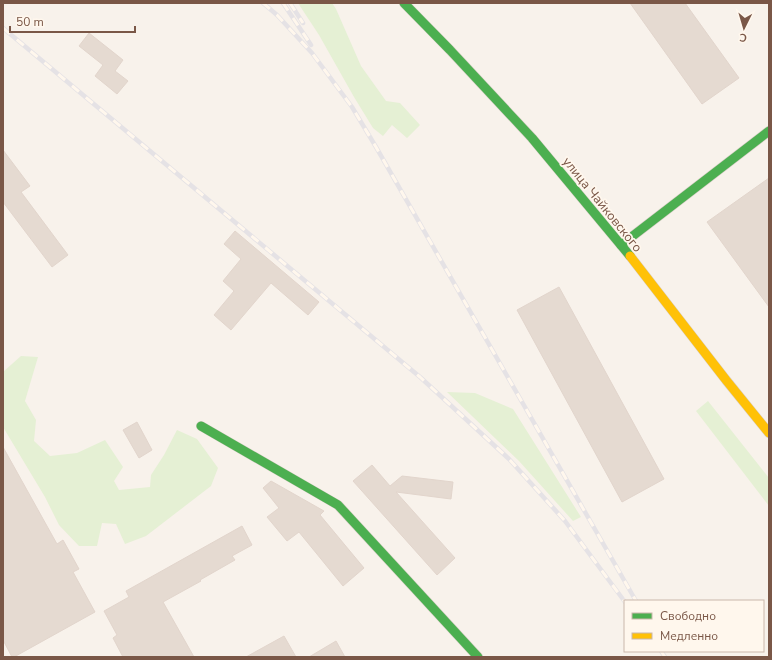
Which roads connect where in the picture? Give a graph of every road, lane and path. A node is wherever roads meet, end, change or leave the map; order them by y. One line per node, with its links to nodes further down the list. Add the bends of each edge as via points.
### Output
1 (404, 3): 3 (main road, улица Чайковского, via 532,138)
2 (769, 131): 3 (main road)
3 (621, 244): 5 (main road, улица Чайковского)
4 (201, 426): 6 (main road, via 338,505)
5 (769, 433)
6 (478, 657)

